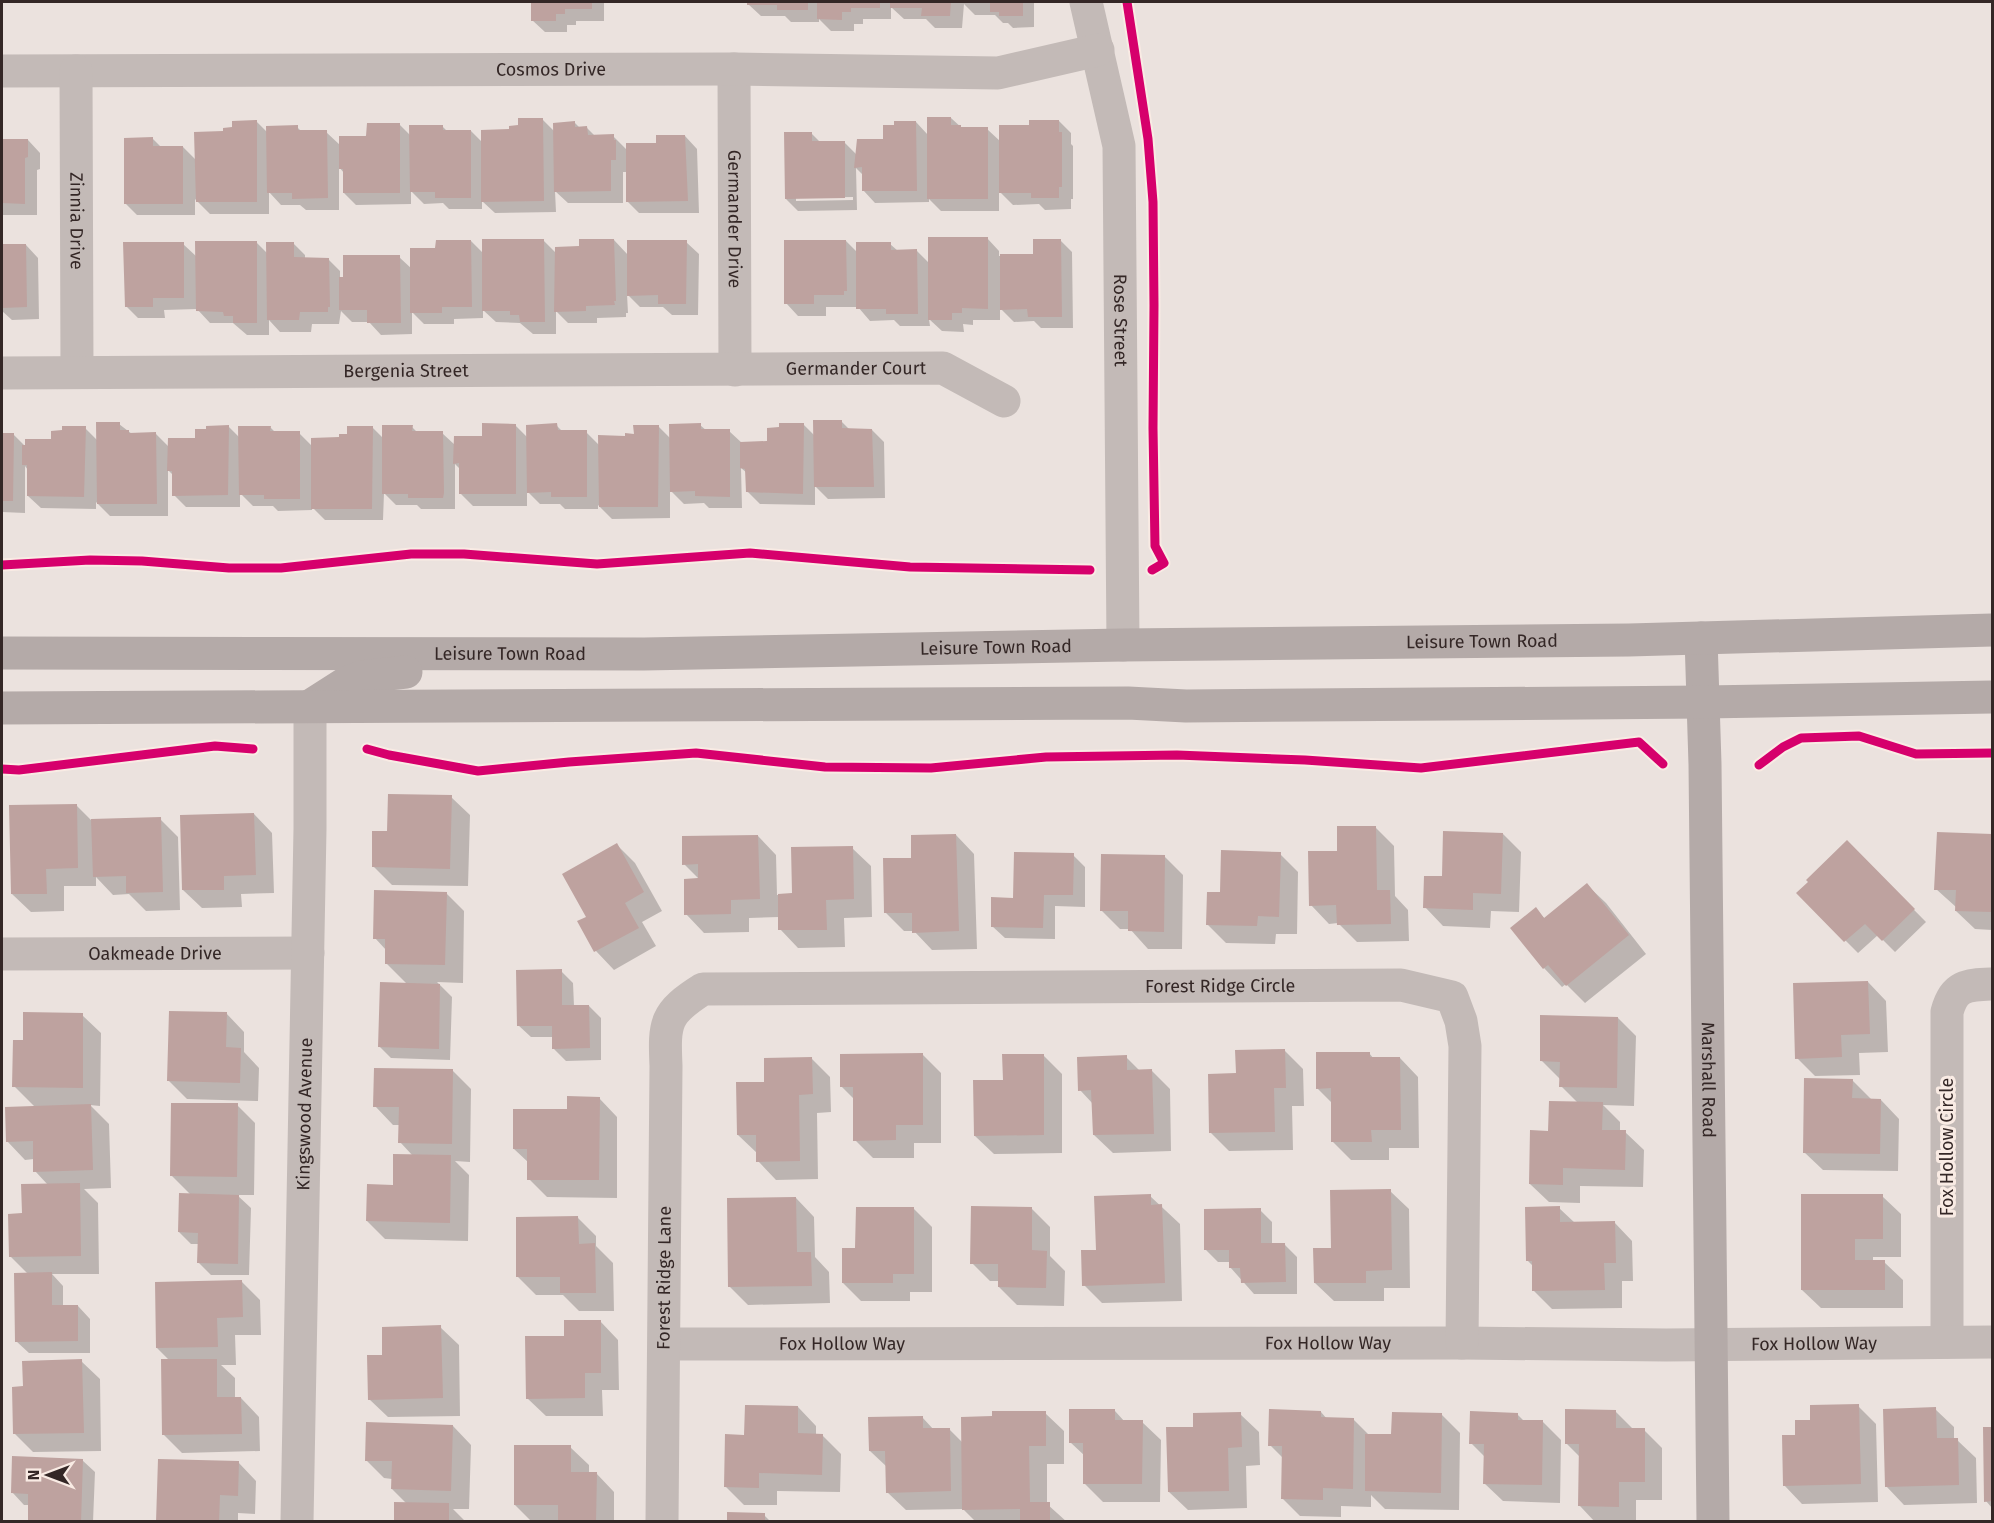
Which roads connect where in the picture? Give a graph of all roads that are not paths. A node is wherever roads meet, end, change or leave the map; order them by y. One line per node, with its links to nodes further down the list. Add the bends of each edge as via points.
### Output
1 (1086, 2): 2 (street, Rose Street)
2 (1098, 50): 3 (street, Cosmos Drive, via 998,73); 12 (street, Rose Street, via 1119,146)
3 (734, 69): 4 (street, Cosmos Drive); 6 (street, Germander Drive)
4 (76, 70): 5 (street, Cosmos Drive); 7 (street, Zinnia Drive)
5 (2, 71)
6 (735, 370): 7 (street, Bergenia Street); 9 (street, Germander Court, via 943,368)
7 (77, 371): 8 (street, Bergenia Street)
8 (2, 373)
9 (1004, 401)
10 (1992, 630): 11 (main road, Leisure Town Road)
11 (1701, 638): 12 (main road, Leisure Town Road); 16 (main road, Marshall Road)
12 (1123, 645): 14 (main road, Leisure Town Road)
13 (2, 653): 14 (main road, Leisure Town Road)
14 (644, 654): 17 (main road, via 383,673 346,683)
15 (1992, 697): 16 (main road)
16 (1704, 702): 17 (main road); 27 (main road, Marshall Road)
17 (310, 706): 18 (main road); 19 (street, Kingswood Avenue)
18 (2, 708)
19 (308, 953): 20 (street, Oakmeade Drive); 28 (street, Kingswood Avenue)
20 (2, 954)
21 (1992, 984): 23 (street, Fox Hollow Circle, via 1960,989 1951,998 1947,1012)
22 (664, 1034): 25 (street, Forest Ridge Circle, via 670,1015 684,1000 712,988 1401,985 1452,997 1465,1046); 26 (street, Forest Ridge Lane)
23 (1947, 1342): 24 (street, Fox Hollow Way); 27 (street, Fox Hollow Way)
24 (1992, 1342)
25 (1462, 1343): 26 (street, Fox Hollow Way); 27 (street, Fox Hollow Way)
26 (665, 1344): 29 (street, Forest Ridge Lane)
27 (1711, 1344): 30 (main road, Marshall Road)
28 (297, 1521)
29 (662, 1521)
30 (1713, 1521)

